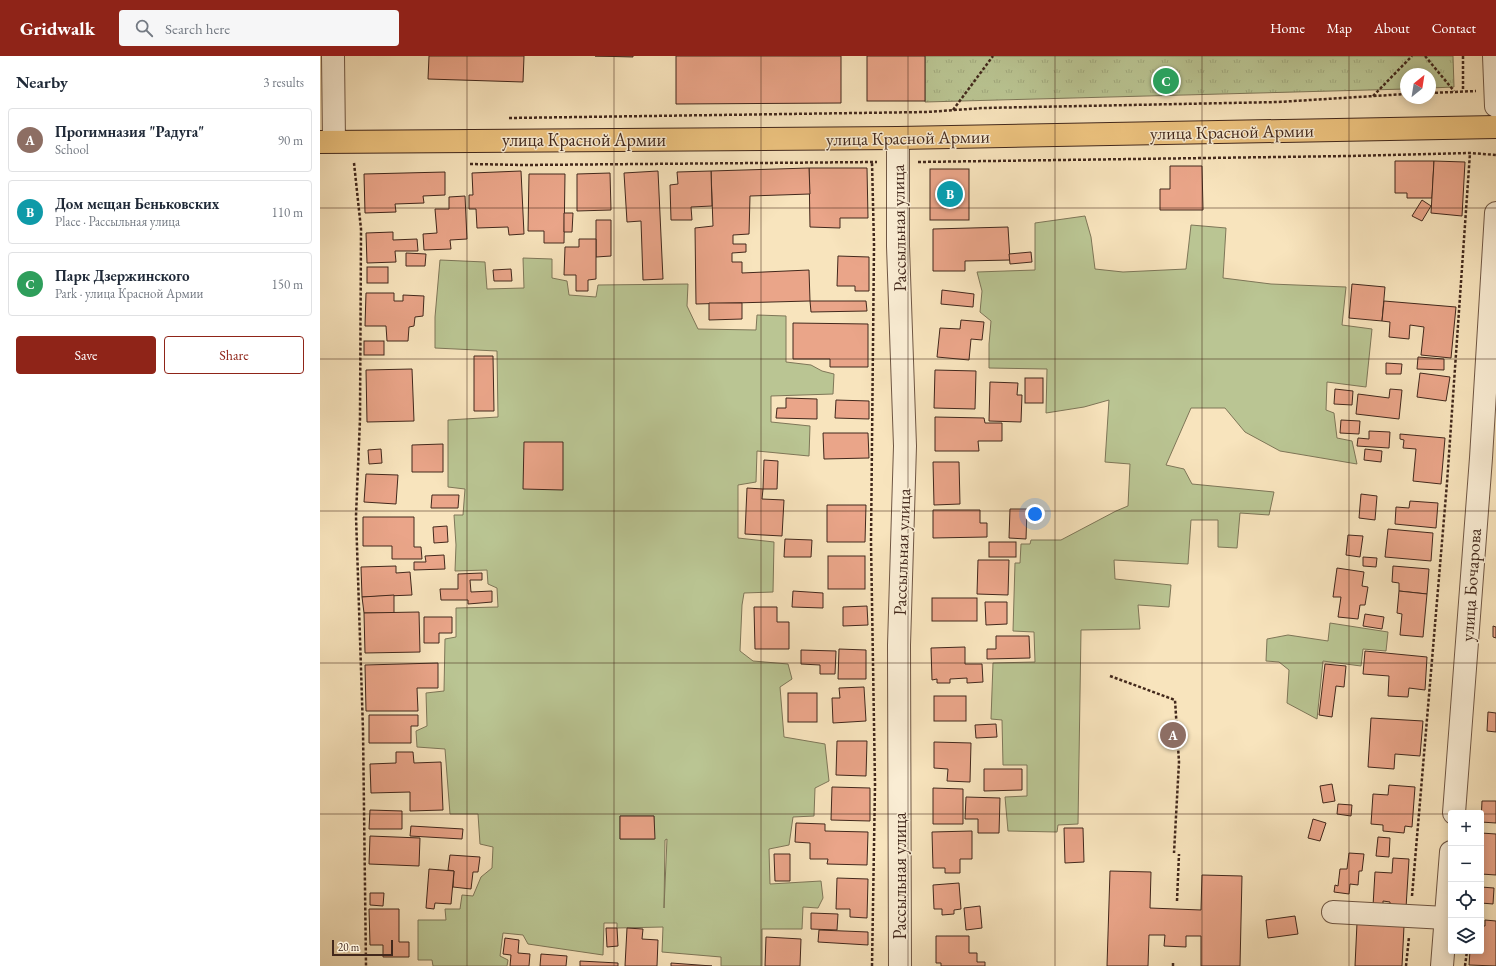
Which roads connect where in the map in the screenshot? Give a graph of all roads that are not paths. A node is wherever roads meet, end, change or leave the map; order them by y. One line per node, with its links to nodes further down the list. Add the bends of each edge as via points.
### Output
1 (333, 56): 6 (street)
2 (1494, 56): 3 (street)
3 (1495, 98)
4 (1496, 127): 5 (main road, улица Красной Армии)
5 (898, 138): 6 (main road, улица Красной Армии); 12 (street, Рассыльная улица, via 898,246 906,446 899,645)
6 (327, 141)
7 (1496, 213): 8 (street, улица Бочарова, via 1481,458)
8 (1454, 810)
9 (1449, 882): 11 (street)
10 (1333, 912): 11 (street)
11 (1446, 918): 13 (street)
12 (900, 966)
13 (1442, 966)

